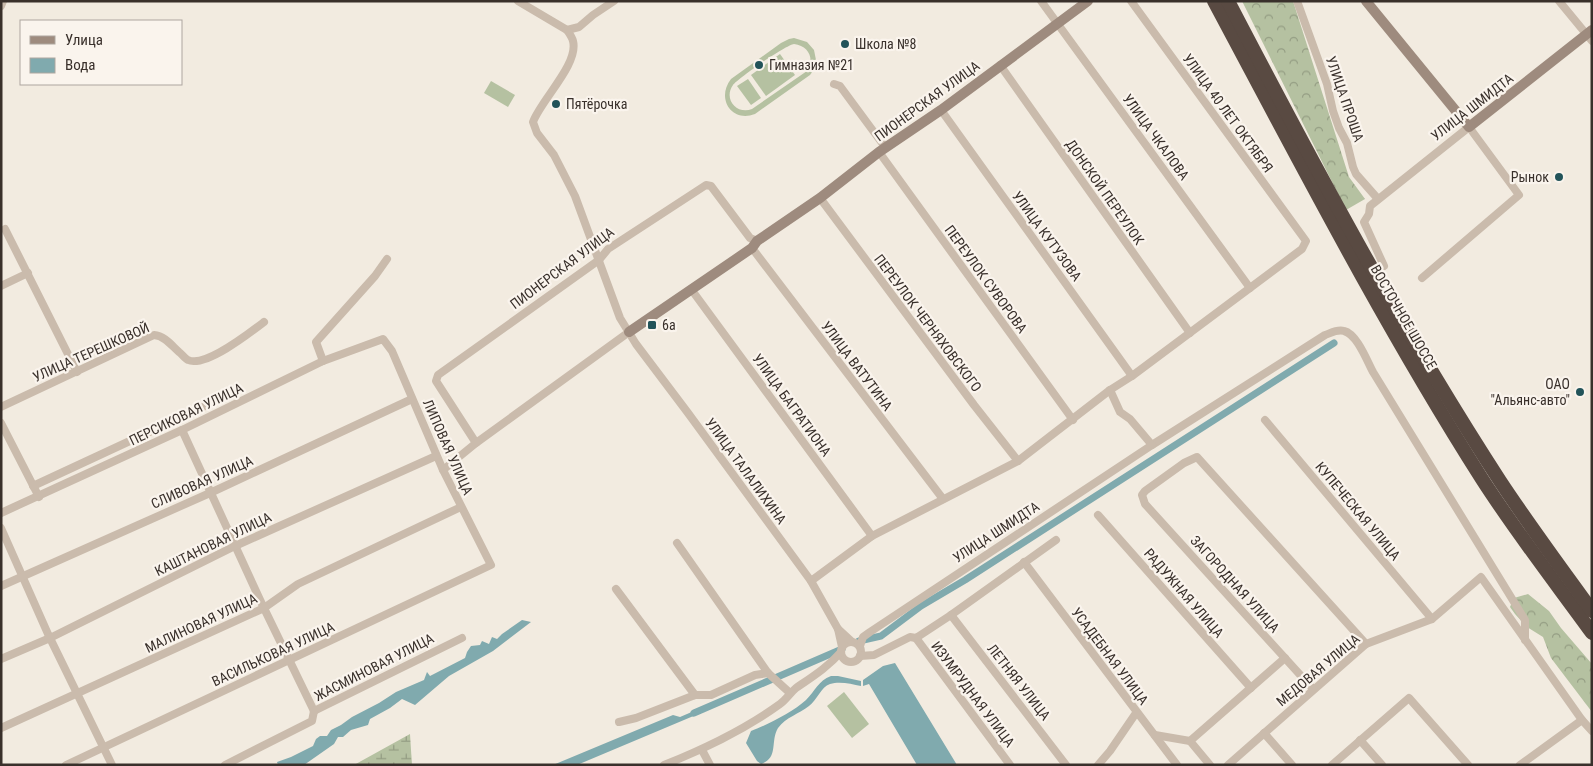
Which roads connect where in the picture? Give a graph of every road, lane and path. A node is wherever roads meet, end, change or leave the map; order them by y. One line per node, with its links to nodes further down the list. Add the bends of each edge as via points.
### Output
1 (3, 1): 12 (street)
2 (518, 1): 14 (street)
3 (614, 1): 14 (street, via 579,27)
4 (1041, 1): 13 (street, УЛИЦА ЧКАЛОВА)
5 (1088, 1): 13 (street, ПИОНЕРСКАЯ УЛИЦА)
6 (1130, 1): 31 (street, УЛИЦА 40 ЛЕТ ОКТЯБРЯ, via 1306,241 1302,248)
7 (1214, 1): 76 (highway, ВОСТОЧНОЕ ШОССЕ, via 1400,345 1482,480)
8 (1228, 1): 72 (highway, ВОСТОЧНОЕ ШОССЕ, via 1411,338 1500,481)
9 (1297, 1): 22 (street, УЛИЦА ПРОША, via 1353,168)
10 (1366, 1): 19 (street)
11 (1559, 1): 15 (street)
12 (1, 6)
13 (1057, 24): 16 (street, ПИОНЕРСКАЯ УЛИЦА); 31 (street, УЛИЦА ЧКАЛОВА)
14 (567, 30): 26 (street, УЛИЦА ТАЛАЛИХИНА, via 573,42 572,55 533,122 575,196)
15 (1590, 35): 19 (street, УЛИЦА ШМИДТА)
16 (1000, 66): 18 (street, ПИОНЕРСКАЯ УЛИЦА); 35 (street, ДОНСКОЙ ПЕРЕУЛОК)
17 (834, 84): 20 (street, ПЕРЕУЛОК СУВОРОВА, via 840,86)
18 (941, 110): 20 (street, ПИОНЕРСКАЯ УЛИЦА); 39 (street, УЛИЦА КУТУЗОВА)
19 (1469, 127): 22 (street, УЛИЦА ШМИДТА); 29 (street, via 1519,195)
20 (882, 150): 21 (street, ПИОНЕРСКАЯ УЛИЦА); 44 (street, ПЕРЕУЛОК СУВОРОВА)
21 (820, 198): 24 (street, ПИОНЕРСКАЯ УЛИЦА); 51 (street, ПЕРЕУЛОК ЧЕРНЯХОВСКОГО)
22 (1378, 199): 27 (street, УЛИЦА ШМИДТА, via 1370,206 1364,222)
23 (5, 229): 28 (street)
24 (755, 245): 26 (street, ПИОНЕРСКАЯ УЛИЦА, via 711,186 706,185 608,249); 32 (street, ПИОНЕРСКАЯ УЛИЦА); 56 (street, УЛИЦА ВАТУТИНА)
25 (387, 259): 37 (street, via 316,342)
26 (599, 260): 34 (street, УЛИЦА ТАЛАЛИХИНА); 48 (street, ПИОНЕРСКАЯ УЛИЦА, via 438,375 436,381)
27 (1384, 266)
28 (28, 273): 30 (street); 38 (street)
29 (1422, 278)
30 (1, 286)
31 (1250, 288): 35 (street)
32 (691, 289): 34 (street, ПИОНЕРСКАЯ УЛИЦА); 61 (street, УЛИЦА БАГРАТИОНА)
33 (264, 322): 38 (street, УЛИЦА ТЕРЕШКОВОЙ, via 218,353 195,361 188,360 161,335 154,335)
34 (628, 332): 48 (street, ПИОНЕРСКАЯ УЛИЦА); 68 (street, УЛИЦА ТАЛАЛИХИНА)
35 (1190, 333): 39 (street)
36 (383, 339): 37 (street, ПЕРСИКОВАЯ УЛИЦА); 41 (street, ЛИПОВАЯ УЛИЦА, via 392,351)
37 (324, 361): 47 (street, ПЕРСИКОВАЯ УЛИЦА)
38 (77, 372): 42 (street, УЛИЦА ТЕРЕШКОВОЙ)
39 (1132, 376): 40 (street)
40 (1110, 390): 44 (street); 49 (street, via 1120,412)
41 (412, 399): 50 (street, ЛИПОВАЯ УЛИЦА); 54 (street, СЛИВОВАЯ УЛИЦА)
42 (1, 407)
43 (204, 407): 53 (street)
44 (1073, 420): 51 (street)
45 (1265, 420): 74 (street, КУПЕЧЕСКАЯ УЛИЦА)
46 (1, 423): 53 (street)
47 (182, 430): 54 (street); 55 (street, ПЕРСИКОВАЯ УЛИЦА)
48 (476, 443): 52 (street, ПИОНЕРСКАЯ УЛИЦА)
49 (1152, 445): 80 (street, УЛИЦА ШМИДТА, via 1325,335 1336,331 1350,334 1525,620); 83 (street, УЛИЦА ШМИДТА, via 870,632 863,637)
50 (436, 456): 52 (street, ЛИПОВАЯ УЛИЦА); 64 (street, КАШТАНОВАЯ УЛИЦА)
51 (1018, 461): 56 (street)
52 (443, 470): 57 (street, ЛИПОВАЯ УЛИЦА)
53 (33, 486): 55 (street)
54 (210, 493): 64 (street); 67 (street, СЛИВОВАЯ УЛИЦА)
55 (38, 497): 58 (street, ПЕРСИКОВАЯ УЛИЦА)
56 (942, 499): 61 (street)
57 (461, 507): 66 (street, ЛИПОВАЯ УЛИЦА); 71 (street, МАЛИНОВАЯ УЛИЦА, via 298,584)
58 (1, 513)
59 (1098, 515): 92 (street, РАДУЖНАЯ УЛИЦА)
60 (1, 528): 67 (street)
61 (872, 536): 68 (street)
62 (1056, 540): 65 (street)
63 (677, 543): 91 (street)
64 (234, 546): 71 (street); 77 (street, КАШТАНОВАЯ УЛИЦА)
65 (1024, 562): 73 (street); 98 (street, УСАДЕБНАЯ УЛИЦА)
66 (491, 565): 88 (street, ВАСИЛЬКОВАЯ УЛИЦА)
67 (22, 576): 69 (street, СЛИВОВАЯ УЛИЦА); 77 (street)
68 (811, 581): 75 (street, УЛИЦА ТАЛАЛИХИНА)
69 (1, 586)
70 (616, 589): 96 (street)
71 (264, 608): 88 (street); 95 (street, МАЛИНОВАЯ УЛИЦА)
72 (1592, 610)
73 (951, 615): 79 (street); 115 (street, ЛЕТНЯЯ УЛИЦА)
74 (1432, 619): 80 (street, МЕДОВАЯ УЛИЦА, via 1481,577); 82 (street, МЕДОВАЯ УЛИЦА)
75 (838, 629): 81 (street); 84 (street)
76 (1592, 633)
77 (50, 638): 87 (street, КАШТАНОВАЯ УЛИЦА); 95 (street)
78 (462, 638): 97 (street, ЖАСМИНОВАЯ УЛИЦА)
79 (916, 638): 85 (street, via 910,637 874,654); 114 (street, ИЗУМРУДНАЯ УЛИЦА)
80 (1525, 640): 99 (street)
81 (851, 641): 83 (street); 84 (street)
82 (1366, 644): 86 (street, ЗАГОРОДНАЯ УЛИЦА, via 1197,457 1184,463 1145,491 1142,495 1145,504); 93 (street, МЕДОВАЯ УЛИЦА)
83 (860, 646): 85 (street)
84 (841, 649): 89 (street); 90 (street)
85 (860, 656): 89 (street, via 852,662)
86 (1285, 658): 92 (street); 93 (street, ЗАГОРОДНАЯ УЛИЦА)
87 (1, 659)
88 (288, 660): 97 (street); 107 (street, ВАСИЛЬКОВАЯ УЛИЦА)
89 (846, 661): 90 (street)
90 (827, 666): 94 (street)
91 (768, 673): 94 (street); 96 (street, via 755,675 711,695)
92 (1251, 688): 106 (street)
93 (1313, 689): 103 (street, МЕДОВАЯ УЛИЦА)
94 (790, 693): 108 (street, via 782,703)
95 (78, 694): 101 (street, МАЛИНОВАЯ УЛИЦА); 107 (street)
96 (695, 695): 100 (street)
97 (314, 711): 111 (street, ЖАСМИНОВАЯ УЛИЦА, via 312,721)
98 (1136, 713): 104 (street, УСАДЕБНАЯ УЛИЦА); 116 (street)
99 (1582, 720): 102 (street); 124 (street)
100 (619, 722)
101 (1, 728)
102 (1592, 731)
103 (1264, 733): 119 (street, МЕДОВАЯ УЛИЦА); 120 (street)
104 (1155, 735): 106 (street); 117 (street, УСАДЕБНАЯ УЛИЦА)
105 (1360, 740): 121 (street); 122 (street); 123 (street, via 1409,698)
106 (1190, 741): 118 (street)
107 (103, 747): 109 (street, ВАСИЛЬКОВАЯ УЛИЦА); 110 (street)
108 (702, 750): 112 (street); 113 (street)
109 (66, 765)
110 (112, 765)
111 (225, 765)
112 (664, 765)
113 (710, 765)
114 (1010, 765)
115 (1066, 765)
116 (1098, 765)
117 (1177, 765)
118 (1210, 765)
119 (1228, 765)
120 (1292, 765)
121 (1332, 765)
122 (1382, 765)
123 (1468, 765)
124 (1520, 765)

